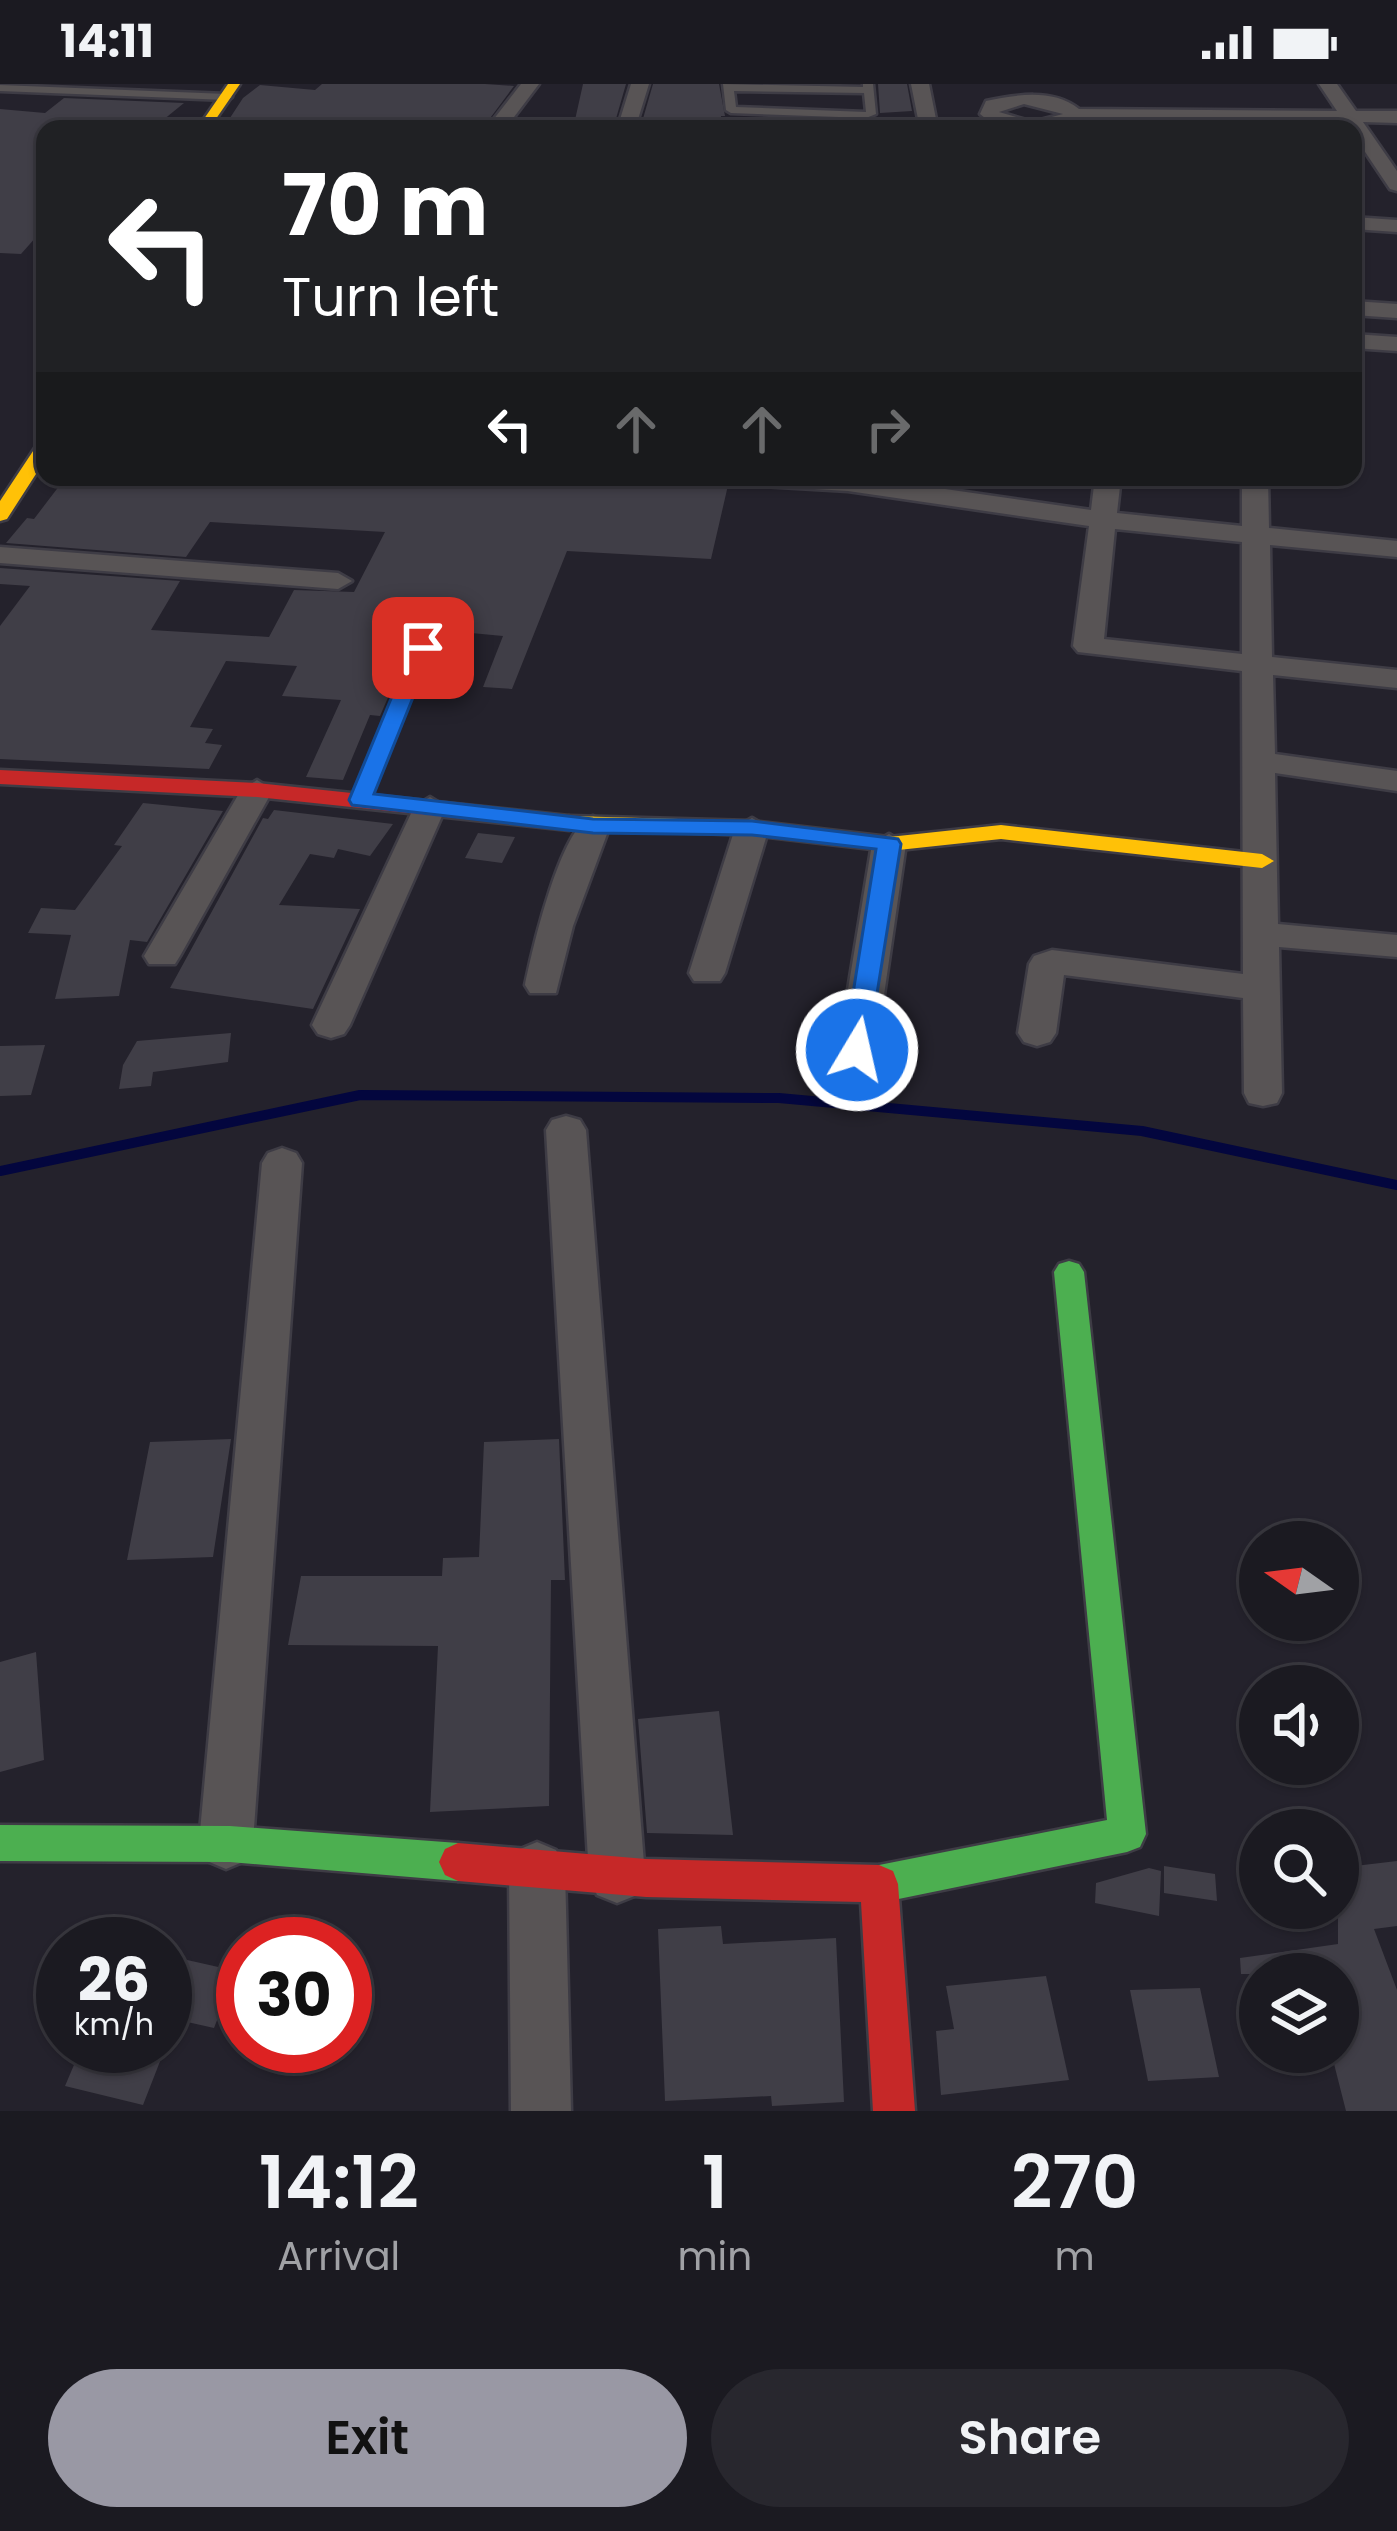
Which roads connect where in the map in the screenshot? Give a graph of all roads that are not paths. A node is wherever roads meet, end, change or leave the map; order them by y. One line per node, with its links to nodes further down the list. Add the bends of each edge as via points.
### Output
1 (515, 84): 2 (street)
2 (530, 84): 17 (street)
3 (640, 84): 18 (street)
4 (920, 84): 19 (street)
5 (1328, 84): 14 (street)
6 (728, 86): 7 (lane); 7 (lane, via 731,110 866,115)
7 (869, 87)
8 (0, 88): 9 (lane)
9 (231, 90): 16 (street)
10 (1022, 91): 11 (street); 20 (street, via 992,105 989,114)
11 (1073, 114): 12 (street); 21 (street)
12 (1139, 114): 13 (street)
13 (1246, 115): 14 (street)
14 (1350, 116): 15 (street); 22 (street)
15 (1397, 117)
16 (209, 120)
17 (502, 120)
18 (629, 120)
19 (927, 120)
20 (1000, 120)
21 (1064, 120)
22 (1354, 120)
23 (1362, 129): 24 (street)
24 (1387, 156): 25 (street)
25 (1397, 185)
26 (1362, 224): 27 (street)
27 (1397, 226)
28 (1362, 308): 29 (street)
29 (1397, 310)
30 (1362, 342): 31 (street)
31 (1397, 344)
32 (36, 460): 36 (street)
33 (887, 486): 37 (street)
34 (1107, 486): 37 (street)
35 (1255, 486): 38 (street)
36 (0, 515)
37 (1102, 520): 38 (street); 43 (street, via 1088,646)
38 (1252, 535): 39 (street); 43 (street)
39 (1397, 549)
40 (0, 555): 41 (street)
41 (338, 581)
42 (423, 648): 49 (lane)
43 (1259, 664): 44 (street); 45 (street)
44 (1397, 680)
45 (1259, 761): 47 (street); 54 (street)
46 (0, 777): 48 (street)
47 (1397, 781)
48 (257, 790): 49 (street); 57 (street)
49 (360, 800): 50 (street)
50 (430, 807): 51 (street); 61 (street)
51 (593, 826): 52 (street); 59 (street, via 555,926)
52 (752, 828): 53 (street); 58 (street)
53 (889, 844): 54 (street, via 1001,832); 63 (street)
54 (1262, 861): 55 (street)
55 (1264, 934): 56 (street); 60 (street)
56 (1397, 946)
57 (162, 956)
58 (706, 974)
59 (543, 985)
60 (1260, 988): 62 (street, via 1052,962); 64 (street)
61 (331, 1024)
62 (1037, 1033)
63 (857, 1050)
64 (1263, 1093)
65 (566, 1130): 71 (street)
66 (282, 1163): 68 (street)
67 (1069, 1271): 72 (street, via 1127,1834)
68 (226, 1842): 69 (street); 70 (street)
69 (0, 1843)
70 (537, 1869): 71 (street); 73 (street)
71 (617, 1876): 72 (street)
72 (879, 1884): 74 (street)
73 (542, 2111)
74 (894, 2111)

